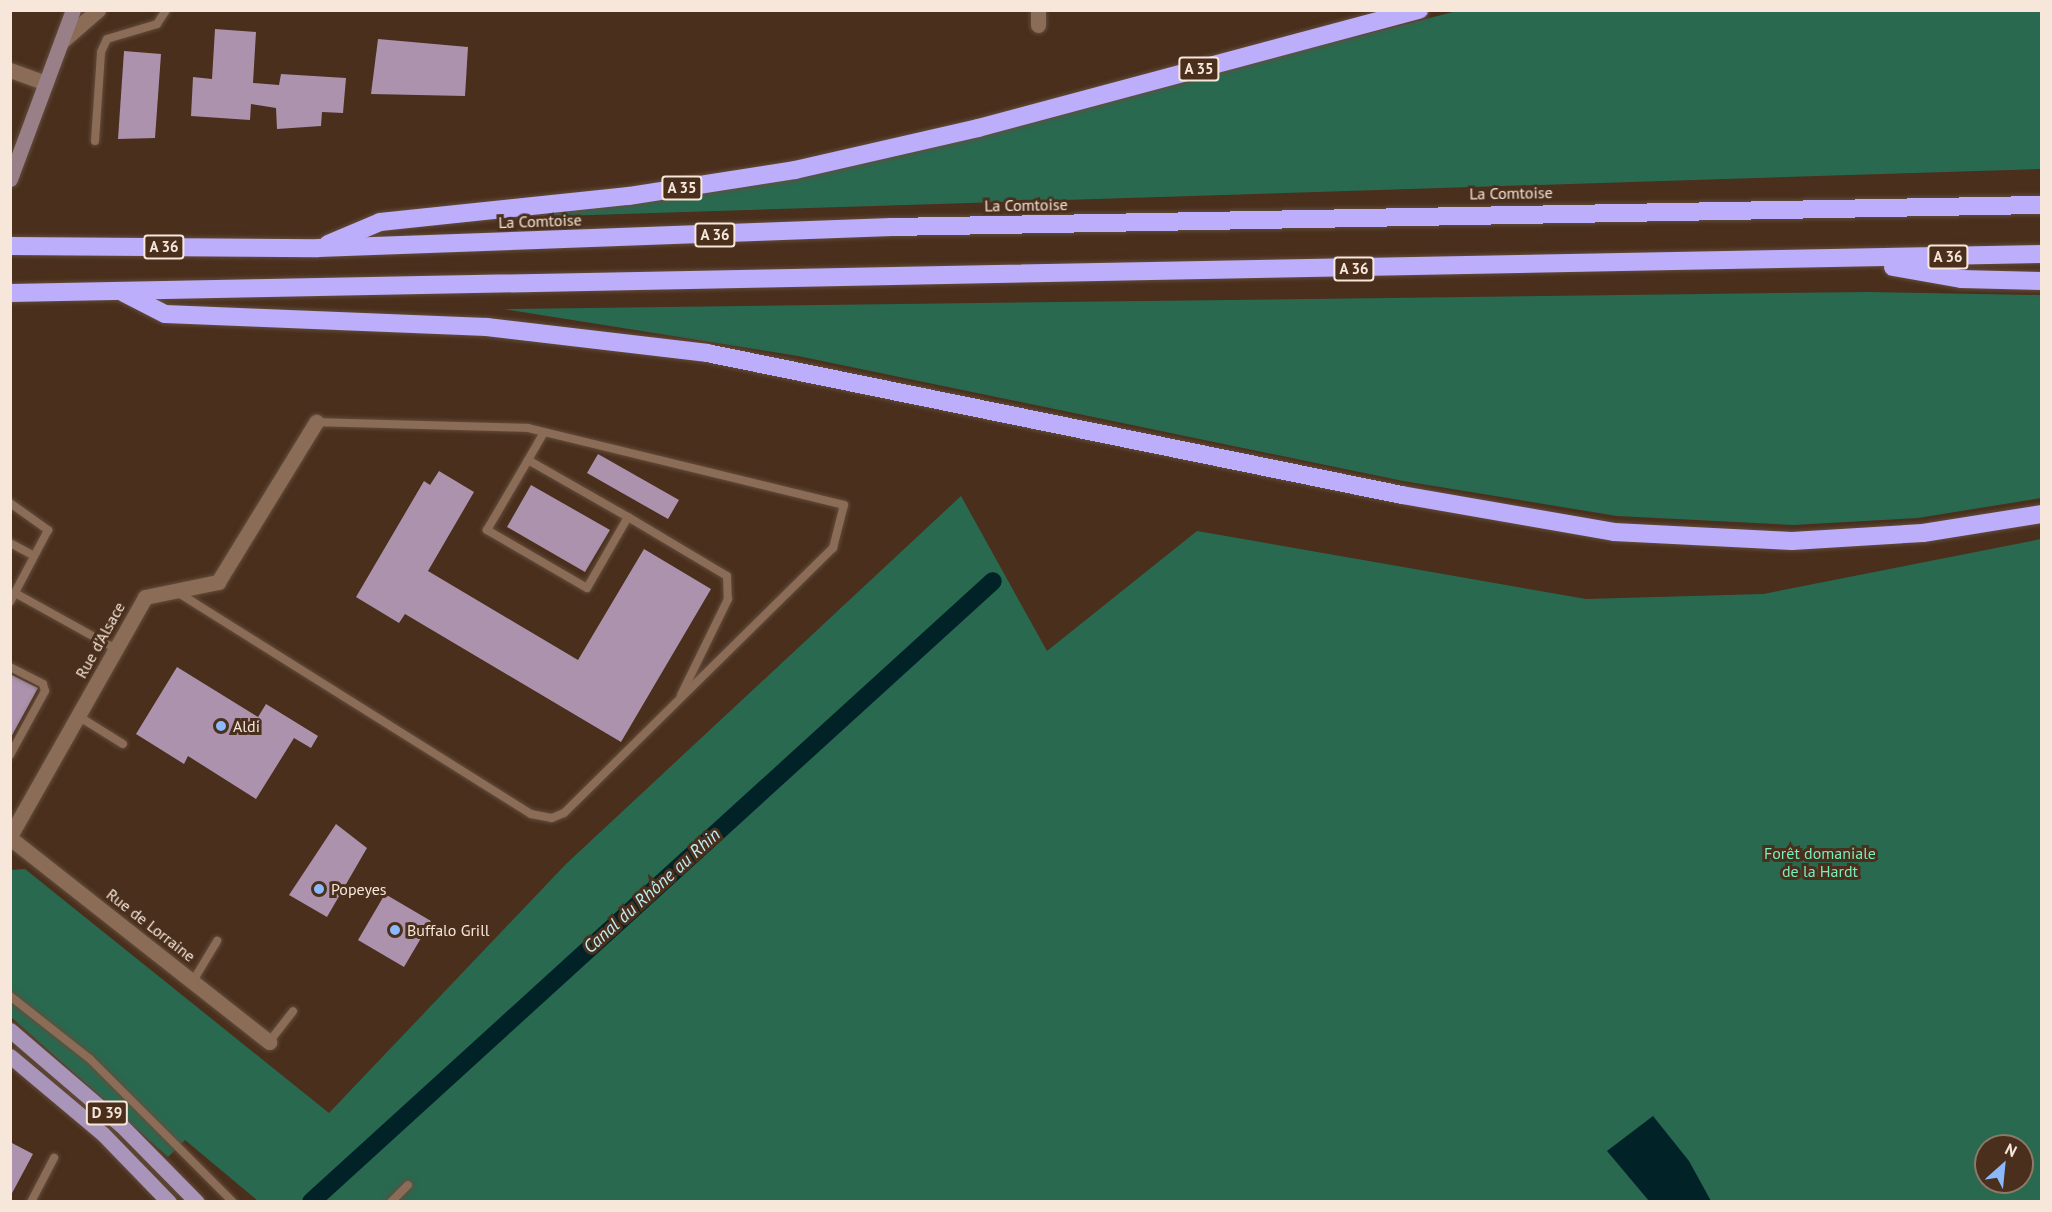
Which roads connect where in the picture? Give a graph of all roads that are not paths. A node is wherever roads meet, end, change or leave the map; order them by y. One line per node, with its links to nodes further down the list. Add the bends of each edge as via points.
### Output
1 (73, 10): 5 (main road)
2 (98, 10): 5 (street)
3 (166, 10): 8 (lane, via 157,24 107,39 101,52)
4 (1419, 10): 14 (highway, A 35, via 978,128 795,170 629,196 380,222)
5 (61, 42): 7 (main road)
6 (10, 70): 7 (street)
7 (46, 83): 9 (main road)
8 (95, 141)
9 (13, 174)
10 (2042, 194): 12 (highway)
11 (2042, 205): 12 (highway, La Comtoise / A 36)
12 (1924, 206): 14 (highway, La Comtoise / A 36, via 892,227)
13 (10, 246): 14 (highway, La Comtoise / A 36)
14 (318, 248)
15 (2042, 254): 16 (highway, A 36)
16 (1855, 261): 17 (highway, via 1961,279); 18 (highway, A 36)
17 (2042, 281)
18 (122, 292): 19 (highway, A 36); 24 (highway, via 165,314 487,327 707,353 1402,495 1614,532 1792,541 1923,533)
19 (10, 294)
20 (316, 422): 21 (lane); 28 (street, Rue d'Alsace, via 218,582)
21 (544, 432): 22 (lane); 33 (lane, via 844,505 833,548)
22 (528, 460): 25 (lane); 25 (lane, via 487,530 587,588)
23 (10, 503): 27 (lane, via 48,530)
24 (2042, 514)
25 (628, 517): 33 (lane, via 727,576 728,599)
26 (10, 543): 27 (lane)
27 (34, 556): 29 (lane)
28 (175, 591): 31 (street, Rue d'Alsace, via 145,597); 33 (lane, via 544,818 564,813)
29 (15, 593): 30 (lane); 31 (lane)
30 (10, 602)
31 (116, 649): 34 (street, Rue d'Alsace)
32 (10, 667): 36 (lane, via 43,684 45,691)
33 (679, 700)
34 (78, 716): 35 (lane); 37 (street, Rue d'Alsace)
35 (123, 744)
36 (10, 755)
37 (10, 837): 39 (street, Rue de Lorraine)
38 (218, 941): 39 (lane)
39 (193, 981): 43 (street, Rue de Lorraine)
40 (10, 996): 50 (lane, via 90,1059)
41 (293, 1011): 43 (lane)
42 (10, 1030): 49 (main road, D 39, via 121,1125)
43 (269, 1041)
44 (10, 1056): 48 (main road, D 39, via 103,1134)
45 (54, 1158): 47 (lane)
46 (408, 1185): 51 (lane)
47 (31, 1202)
48 (169, 1202)
49 (197, 1202)
50 (233, 1202)
51 (391, 1202)

